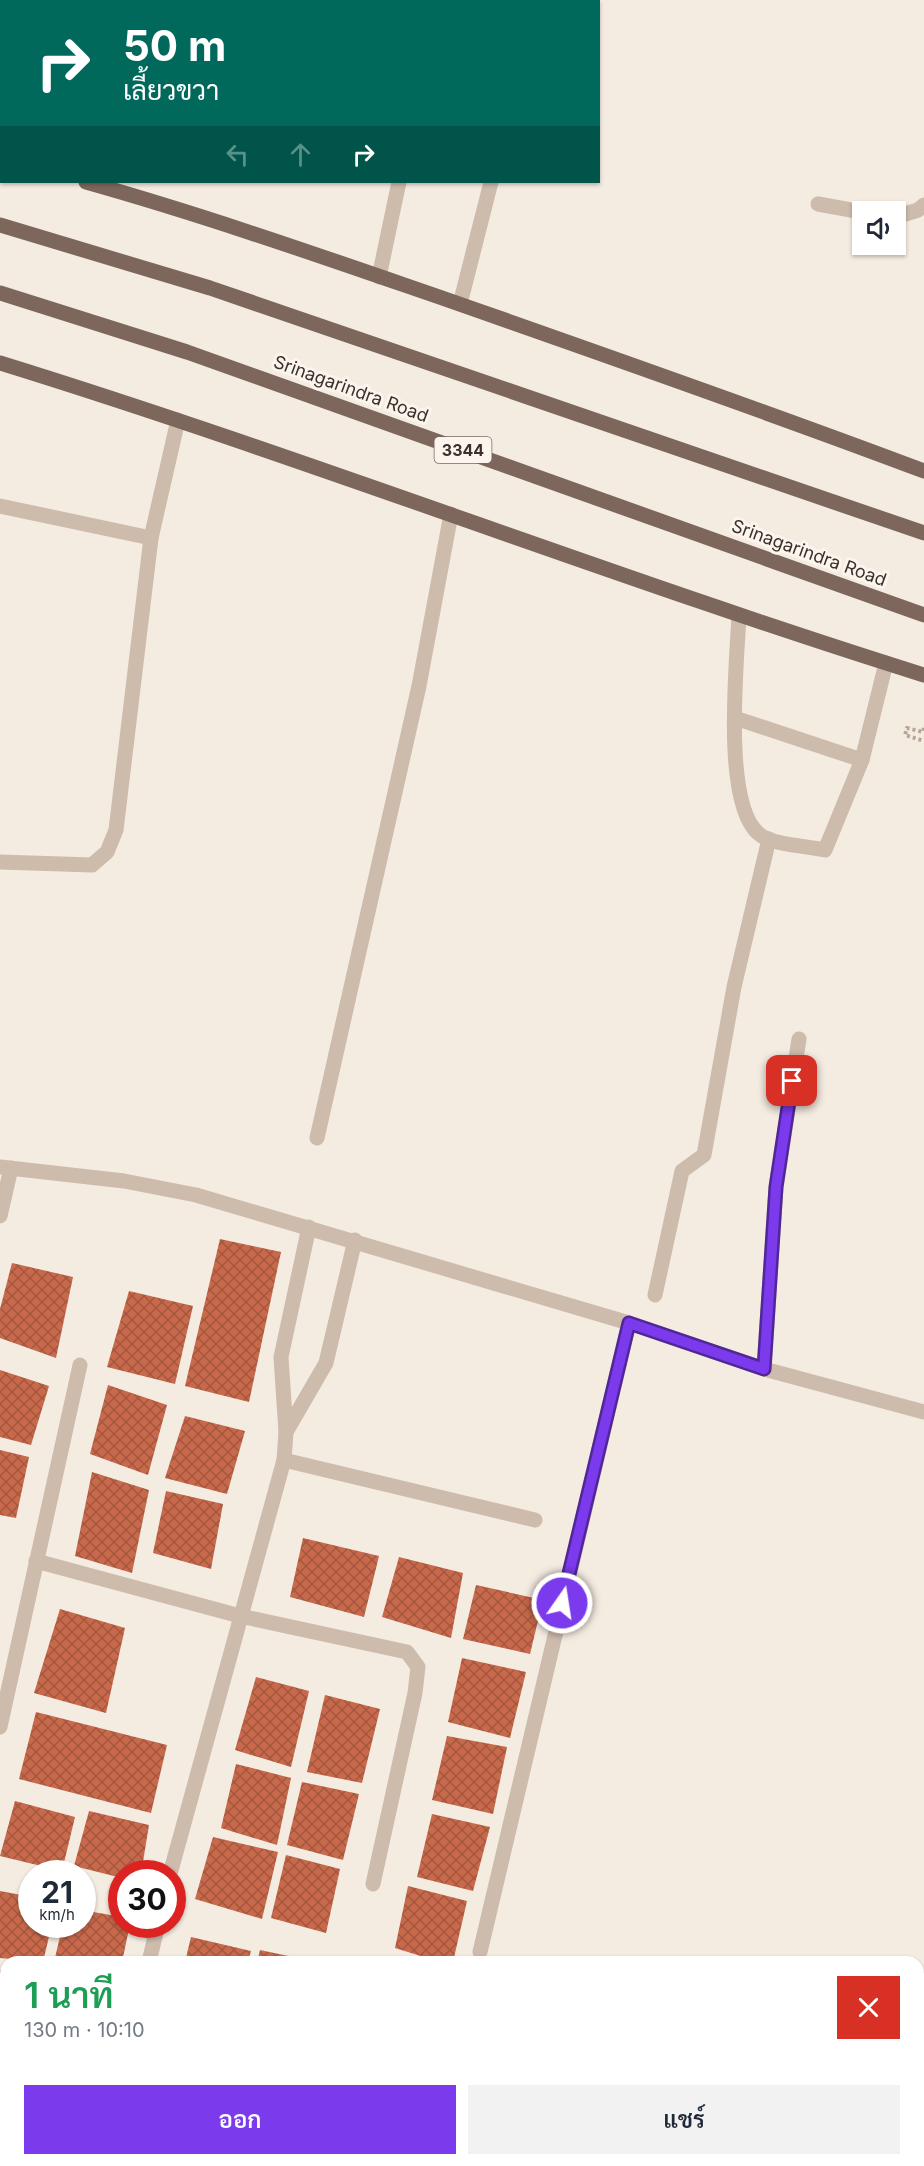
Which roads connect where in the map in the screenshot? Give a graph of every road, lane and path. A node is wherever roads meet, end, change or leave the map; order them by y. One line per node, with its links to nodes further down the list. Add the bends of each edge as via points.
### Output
1 (90, 183): 9 (main road)
2 (399, 183): 9 (street)
3 (491, 183): 11 (street)
4 (818, 204): 6 (street)
5 (924, 205): 7 (street)
6 (852, 210)
7 (906, 214)
8 (0, 225): 17 (main road, via 210,288)
9 (379, 277): 11 (main road)
10 (0, 293): 20 (main road, Srinagarindra Road / 3344, via 210,360)
11 (460, 304): 14 (main road)
12 (0, 363): 13 (main road)
13 (178, 420): 16 (main road); 18 (street)
14 (924, 471)
15 (0, 506): 18 (street)
16 (451, 514): 19 (main road); 30 (street, via 418,686)
17 (924, 533)
18 (151, 538): 28 (street, via 116,830 107,852 92,865)
19 (739, 615): 21 (main road); 23 (street)
20 (924, 615)
21 (886, 663): 22 (main road); 26 (street)
22 (924, 675)
23 (735, 718): 26 (street); 27 (street, via 733,753 744,808 758,833)
24 (923, 730): 25 (path, via 907,728 905,735)
25 (924, 741)
26 (862, 760): 27 (street, via 825,850)
27 (769, 839): 35 (street, via 734,987 704,1155 682,1171)
28 (0, 862)
29 (799, 1039): 38 (street, via 776,1187)
30 (317, 1138)
31 (6, 1167): 32 (street); 33 (street, via 124,1181 196,1195)
32 (0, 1216)
33 (309, 1227): 34 (street); 40 (street, via 281,1358)
34 (355, 1240): 36 (street); 40 (street, via 326,1363)
35 (655, 1295)
36 (629, 1323): 38 (street); 49 (street)
37 (80, 1365): 43 (street)
38 (764, 1369): 39 (street)
39 (924, 1412)
40 (286, 1432): 41 (street)
41 (284, 1460): 42 (street); 44 (street)
42 (536, 1520)
43 (36, 1561): 44 (street); 45 (street)
44 (240, 1616): 46 (street); 47 (street, via 407,1653 418,1667)
45 (0, 1727)
46 (174, 1860)
47 (373, 1884)
48 (155, 1938): 50 (street)
49 (480, 1952)
50 (150, 1956)

